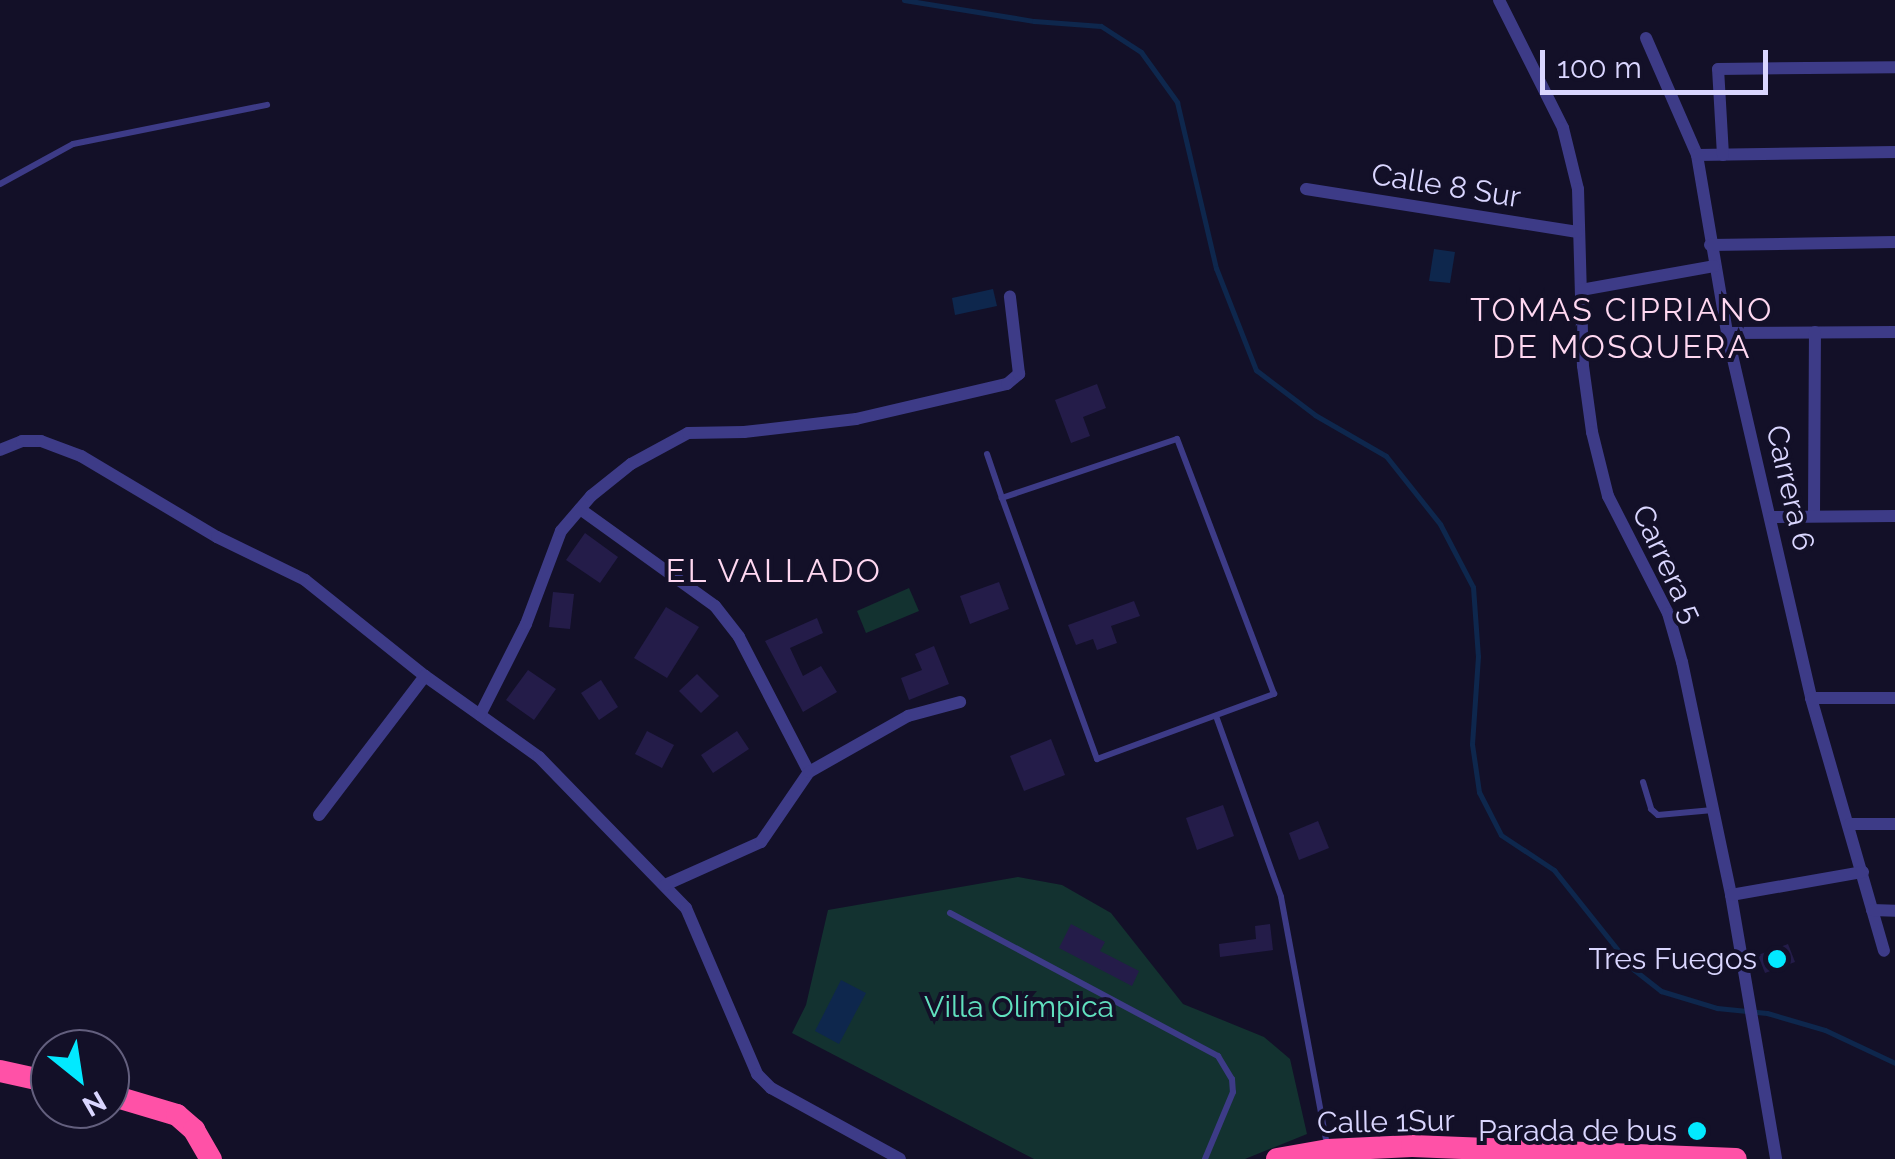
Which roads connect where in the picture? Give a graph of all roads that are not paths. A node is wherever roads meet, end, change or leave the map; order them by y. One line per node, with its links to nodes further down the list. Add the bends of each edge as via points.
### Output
1 (1499, 0): 10 (street, Carrera 5, via 1563,128 1578,189)
2 (1646, 38): 7 (street, Carrera 6)
3 (1895, 67): 6 (street, via 1718,69)
4 (267, 105): 8 (lane, via 73,144)
5 (1895, 152): 6 (street)
6 (1724, 154): 7 (street)
7 (1697, 155): 12 (street, Carrera 6)
8 (0, 184)
9 (1306, 189): 10 (street, Calle 8 Sur)
10 (1578, 232): 14 (street, Carrera 5)
11 (1895, 242): 12 (street)
12 (1710, 246): 13 (street, Carrera 6)
13 (1714, 266): 14 (street); 18 (street, Carrera 6)
14 (1581, 290): 34 (street, Carrera 5, via 1583,366 1608,496 1668,613)
15 (1010, 297): 22 (street, via 1016,380 856,419 688,433 631,464)
16 (1815, 332): 17 (street); 18 (street); 23 (street)
17 (1895, 332)
18 (1727, 333): 25 (street, Carrera 6)
19 (0, 450): 26 (street, via 41,441 81,456 305,580)
20 (987, 454): 21 (lane)
21 (1002, 498): 31 (lane, via 1097,759); 31 (lane, via 1177,438 1274,694)
22 (580, 509): 30 (street, via 561,531 526,624); 32 (street, via 715,606 739,637)
23 (1814, 516): 24 (street); 25 (street)
24 (1895, 516)
25 (1772, 518): 27 (street, Carrera 6)
26 (425, 676): 30 (street); 35 (street)
27 (1811, 698): 28 (street); 36 (street, Carrera 6)
28 (1895, 698)
29 (960, 702): 32 (street, via 908,716)
30 (480, 715): 39 (street, via 539,757)
31 (1216, 716): 48 (lane, via 1281,897)
32 (809, 772): 39 (street, via 762,842)
33 (1643, 782): 34 (lane, via 1658,815)
34 (1714, 810): 40 (street, Carrera 5)
35 (319, 815)
36 (1850, 824): 37 (street); 38 (street, Carrera 6)
37 (1895, 824)
38 (1863, 872): 40 (street); 41 (street, Carrera 6)
39 (665, 885): 52 (street, via 686,908 757,1074)
40 (1730, 895): 56 (street, Carrera 5)
41 (1872, 910): 42 (street); 44 (street, Carrera 6)
42 (1895, 911)
43 (950, 913): 53 (lane, via 1218,1056 1234,1092)
44 (1884, 951)
45 (0, 1071): 46 (highway)
46 (30, 1078)
47 (130, 1101): 51 (highway, via 176,1115)
48 (1328, 1150): 49 (highway, Calle 1Sur); 54 (highway, Calle 1Sur)
49 (1368, 1154): 50 (highway, Calle 1Sur, via 1412,1146)
50 (1504, 1156): 55 (highway, Calle 1Sur)
51 (211, 1159)
52 (900, 1159)
53 (1205, 1159)
54 (1277, 1159)
55 (1736, 1159)
56 (1776, 1159)

